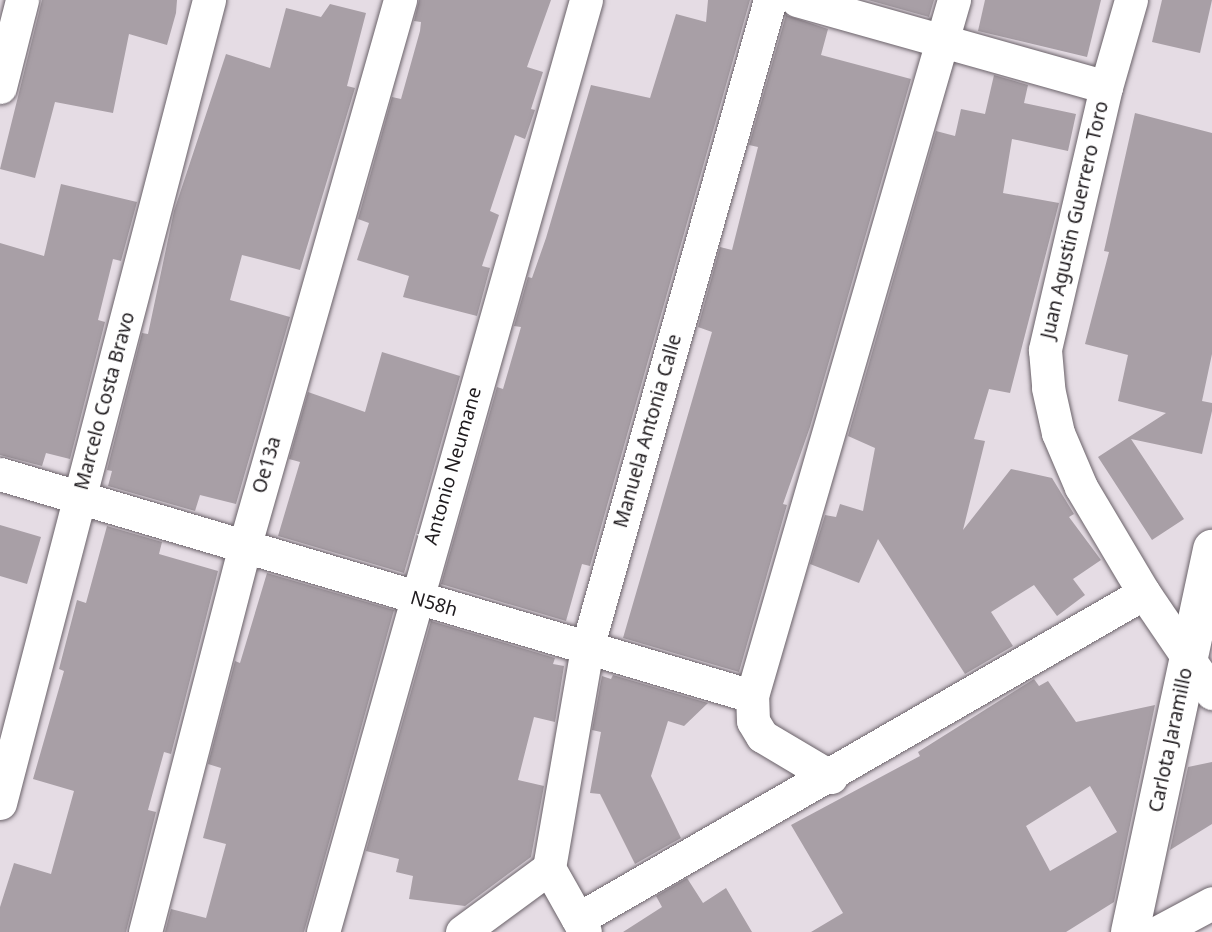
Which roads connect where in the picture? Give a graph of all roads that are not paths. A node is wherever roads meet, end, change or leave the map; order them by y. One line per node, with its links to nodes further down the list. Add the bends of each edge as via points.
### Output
1 (22, 0): 10 (street)
2 (209, 0): 13 (street, Marcelo Costa Bravo)
3 (400, 0): 14 (street, Oe13a)
4 (586, 0): 17 (street, Antonio Neumane)
5 (770, 0): 18 (street, Manuela Antonia Calle)
6 (797, 0): 9 (street)
7 (954, 0): 9 (street)
8 (1131, 0): 11 (street, Juan Agustin Guerrero Toro)
9 (942, 42): 11 (street); 21 (street)
10 (0, 87)
11 (1106, 87): 16 (street, Juan Agustin Guerrero Toro, via 1045,350 1058,433 1081,487)
12 (0, 474): 13 (street, N58h)
13 (79, 501): 14 (street, N58h); 23 (street, Marcelo Costa Bravo)
14 (244, 548): 17 (street, N58h); 28 (street, Oe13a)
15 (1212, 549): 19 (street, Carlota Jaramillo)
16 (1144, 593): 19 (street, Juan Agustin Guerrero Toro); 22 (street)
17 (415, 598): 18 (street, N58h); 29 (street, Antonio Neumane)
18 (587, 648): 21 (street, N58h); 24 (street, Manuela Antonia Calle)
19 (1189, 654): 20 (street, Juan Agustin Guerrero Toro); 27 (street, Carlota Jaramillo)
20 (1212, 692)
21 (752, 696): 22 (street, via 753,721 762,736)
22 (831, 777): 26 (street)
23 (0, 803)
24 (549, 867): 26 (street); 30 (street)
25 (1212, 903): 27 (street)
26 (582, 926)
27 (1133, 930)
28 (145, 932)
29 (323, 932)
30 (462, 932)

